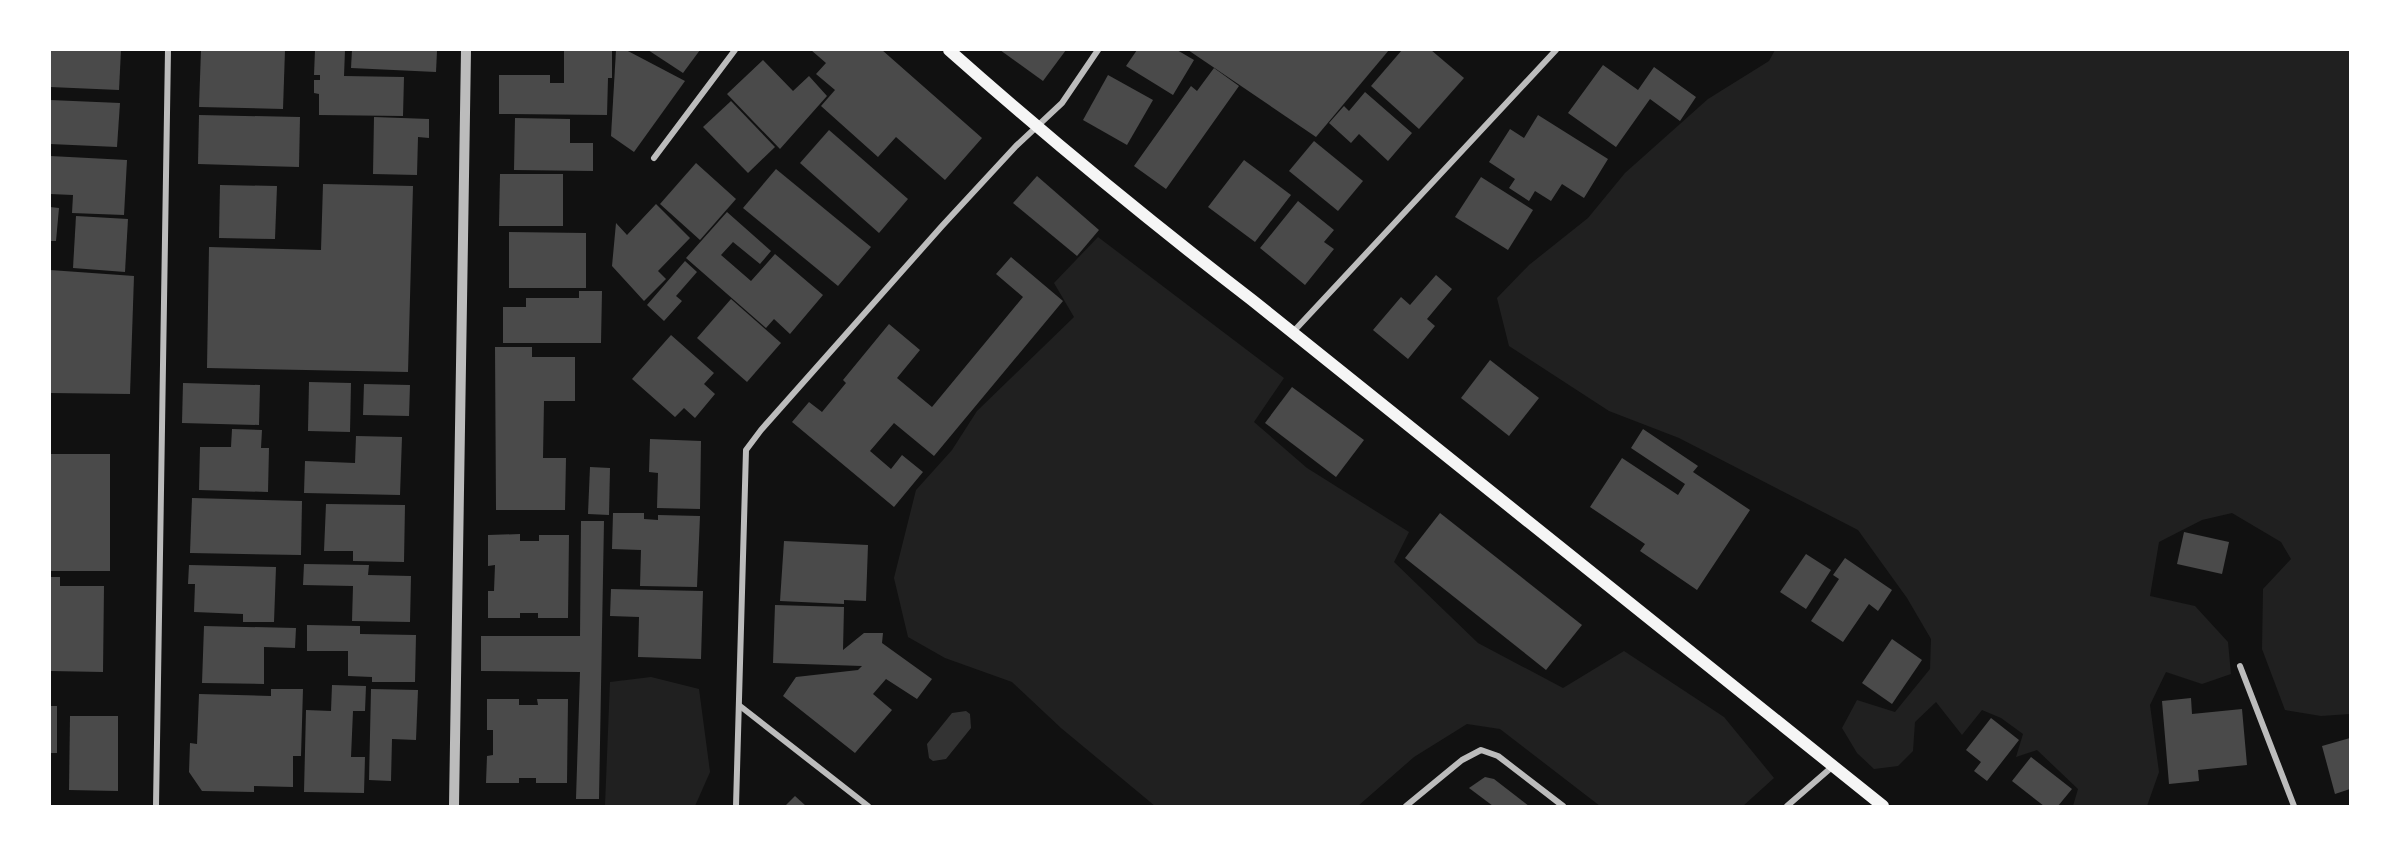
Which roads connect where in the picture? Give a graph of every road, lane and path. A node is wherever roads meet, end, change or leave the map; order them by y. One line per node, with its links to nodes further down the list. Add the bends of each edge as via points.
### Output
1 (168, 50): 14 (street)
2 (466, 50): 15 (street)
3 (735, 50): 8 (street)
4 (949, 50): 7 (main road)
5 (1098, 50): 7 (street, via 1062,104)
6 (1556, 50): 9 (street)
7 (1036, 128): 9 (main road); 11 (street, via 942,226 746,450)
8 (654, 158)
9 (1292, 333): 12 (main road)
10 (2240, 666): 21 (street)
11 (740, 706): 13 (street); 16 (street)
12 (1832, 766): 19 (street); 20 (main road)
13 (736, 806)
14 (156, 807)
15 (454, 807)
16 (868, 807)
17 (1406, 807): 18 (street, via 1462,760 1481,750 1498,756)
18 (1563, 807)
19 (1787, 807)
20 (1883, 807)
21 (2294, 807)

